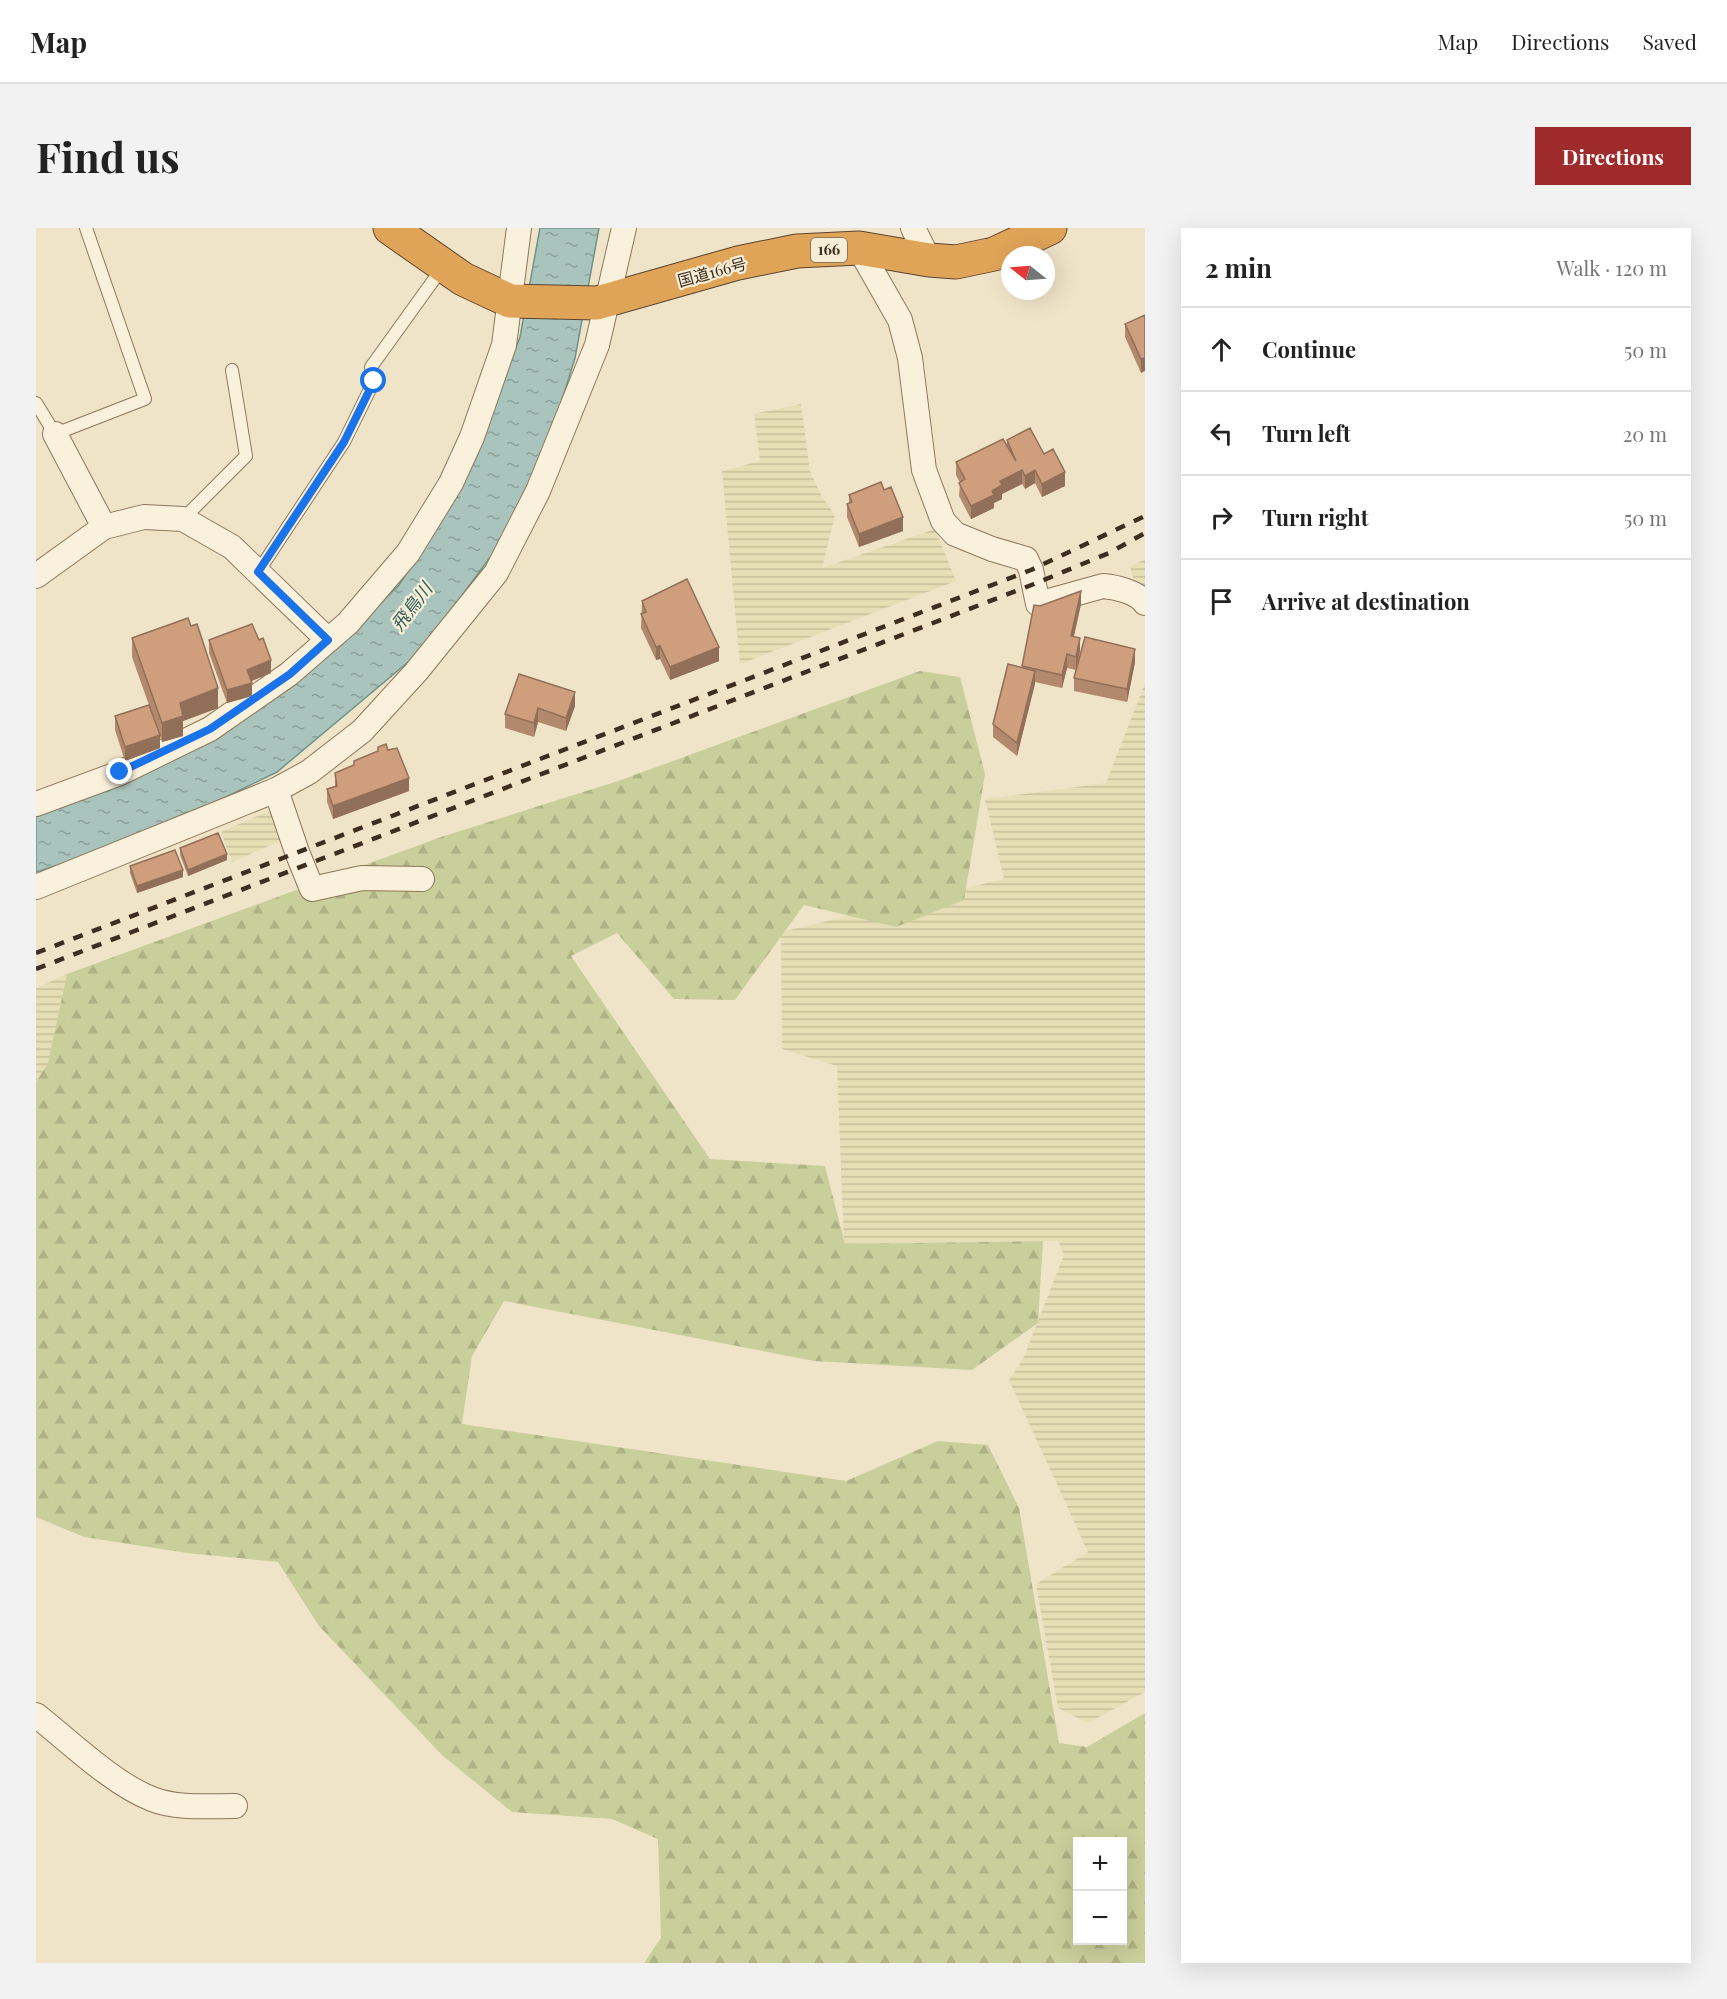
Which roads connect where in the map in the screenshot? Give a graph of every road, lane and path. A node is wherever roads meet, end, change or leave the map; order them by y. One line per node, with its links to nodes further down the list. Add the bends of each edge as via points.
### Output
1 (86, 228): 14 (lane, via 145,399)
2 (390, 228): 9 (highway, 国道166号 / 166)
3 (519, 228): 10 (street)
4 (624, 228): 11 (street)
5 (913, 228): 8 (street)
6 (1050, 228): 8 (highway, 国道166号 / 166, via 994,254 957,262)
7 (859, 248): 8 (highway, 国道166号 / 166); 11 (highway, 国道166号 / 166, via 797,251 738,263); 19 (street, via 900,320 910,358 924,470 943,521 955,534 1026,559 1038,604 1103,586 1142,598)
8 (929, 260)
9 (444, 266): 10 (highway, 国道166号 / 166, via 463,279); 17 (lane, via 371,367 374,381 344,442)
10 (515, 302): 11 (highway, 国道166号 / 166); 20 (street, via 472,437 451,483 408,553 348,623)
11 (602, 302): 21 (street, via 597,345 538,491 496,573 416,672 362,731 309,772)
12 (232, 370): 15 (lane, via 246,456)
13 (36, 403): 14 (lane)
14 (55, 434): 16 (street)
15 (183, 519): 16 (street, via 144,517); 17 (street, via 232,547)
16 (104, 527): 18 (street)
17 (258, 572): 20 (street)
18 (36, 576)
19 (1145, 603)
20 (328, 640): 22 (street, via 290,674 210,729 120,772)
21 (276, 790): 23 (street, via 312,889 362,878); 24 (street)
22 (36, 804)
23 (422, 879)
24 (36, 887)
25 (36, 1714): 26 (street, via 126,1786 154,1800 189,1806)
26 (235, 1806)

